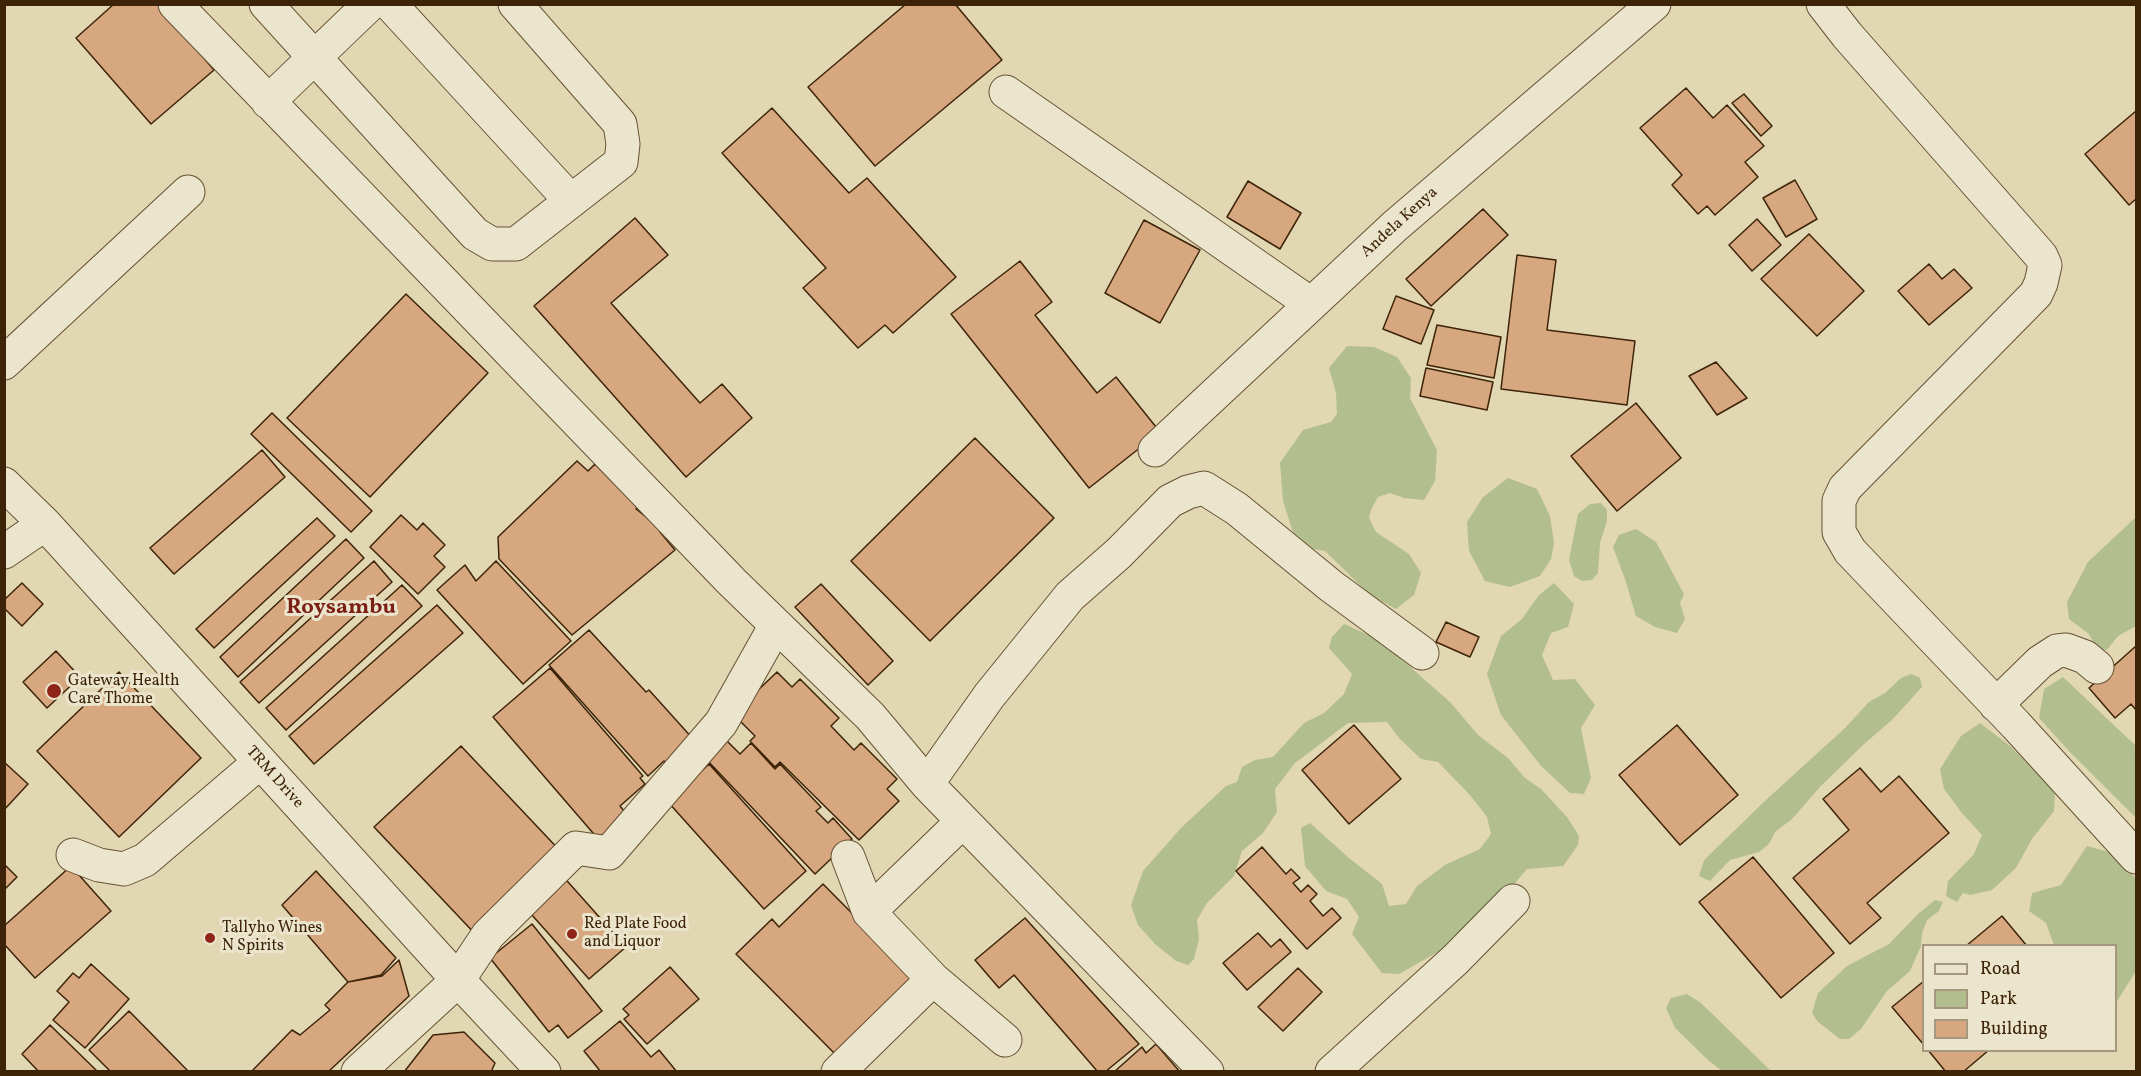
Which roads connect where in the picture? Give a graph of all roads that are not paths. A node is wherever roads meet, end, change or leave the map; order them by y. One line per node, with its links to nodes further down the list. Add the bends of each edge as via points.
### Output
1 (175, 4): 10 (street)
2 (266, 4): 8 (street)
3 (370, 4): 8 (street)
4 (390, 4): 12 (street)
5 (515, 4): 12 (street, via 620,124 621,162)
6 (1654, 4): 13 (street, Andela Kenya, via 1395,226)
7 (1823, 4): 22 (street, via 2045,265 2036,294 1845,488 1839,501 1839,532 1850,551)
8 (314, 59): 10 (street); 12 (street, via 475,234 492,244 516,244)
9 (1005, 92): 13 (street)
10 (268, 102): 19 (street)
11 (188, 192): 14 (street)
12 (571, 201)
13 (1311, 304): 15 (street, Andela Kenya)
14 (4, 363)
15 (1155, 450)
16 (4, 484): 17 (street, TRM Drive)
17 (45, 524): 18 (street); 23 (street, TRM Drive)
18 (4, 552)
19 (776, 626): 24 (street, via 870,716); 32 (street, via 721,723 609,853 576,848 488,935)
20 (1422, 653): 24 (street, via 1220,497 1204,488 1188,492 1170,501 1070,596 989,696)
21 (2097, 667): 22 (street, via 2085,657 2057,651 2040,662)
22 (1996, 705): 28 (street)
23 (260, 762): 26 (street, via 145,860 124,869); 32 (street, TRM Drive)
24 (927, 784): 25 (street)
25 (963, 821): 30 (street); 37 (street)
26 (73, 855)
27 (848, 856): 30 (street)
28 (2136, 857)
29 (1514, 901): 38 (street)
30 (869, 912): 31 (street)
31 (933, 979): 33 (street); 36 (street)
32 (458, 980): 34 (street); 35 (street, TRM Drive)
33 (1005, 1040)
34 (358, 1071)
35 (544, 1071)
36 (838, 1071)
37 (1207, 1071)
38 (1332, 1071)

